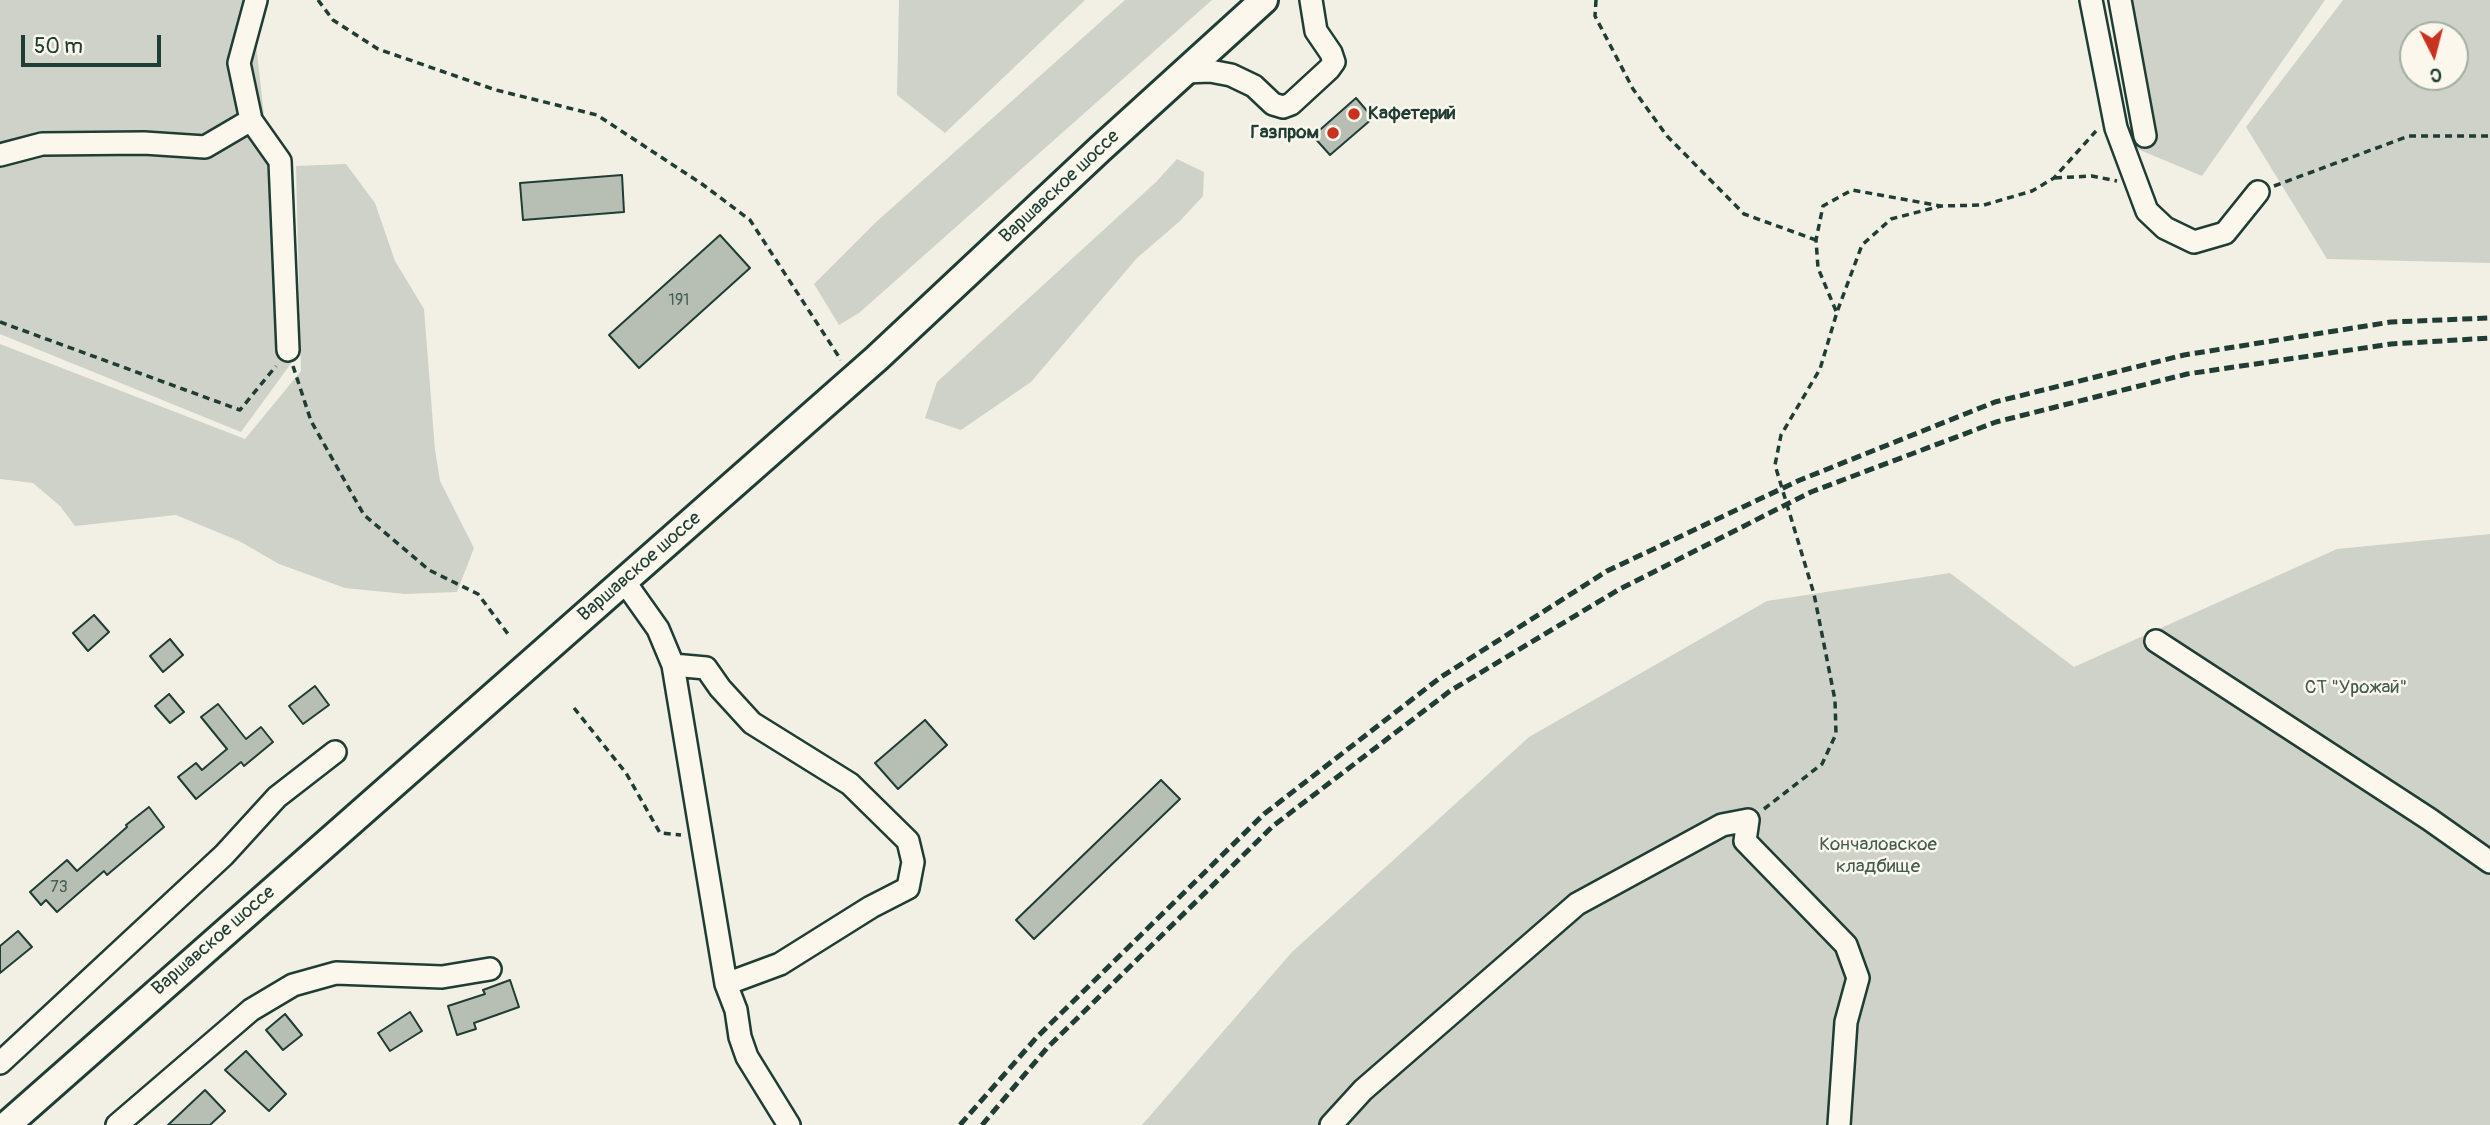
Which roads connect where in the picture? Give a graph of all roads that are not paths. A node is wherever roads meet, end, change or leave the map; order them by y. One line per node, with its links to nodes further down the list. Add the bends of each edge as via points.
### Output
1 (257, 0): 7 (street, via 239,63)
2 (1264, 0): 6 (main road, Варшавское шоссе)
3 (1311, 0): 6 (street, via 1316,30 1334,62 1291,104 1273,104 1254,86 1231,75)
4 (2091, 0): 10 (street, via 2116,128 2147,211 2165,228 2194,242 2225,233)
5 (2120, 0): 8 (street)
6 (1185, 72): 12 (main road, Варшавское шоссе, via 854,379)
7 (251, 120): 9 (street, via 205,147 42,144); 11 (street, via 281,161)
8 (2146, 136)
9 (0, 155)
10 (2258, 192)
11 (288, 351)
12 (624, 581): 14 (street, via 659,629); 20 (main road, Варшавское шоссе)
13 (2155, 641): 16 (street)
14 (673, 666): 18 (street); 18 (street, via 706,668 752,723 850,784 908,842 913,862 908,888 780,964)
15 (335, 752): 19 (street, via 277,797 225,855)
16 (2490, 862)
17 (489, 969): 21 (street, via 442,976 336,973 293,985 251,1010)
18 (726, 984): 22 (street, via 747,1057)
19 (0, 1063)
20 (7, 1125)
21 (117, 1125)
22 (789, 1125)
23 (1331, 1125): 24 (street, via 1363,1090 1577,904 1722,825 1748,820 1745,841 1846,945 1858,978 1846,1022)
24 (1839, 1125)

